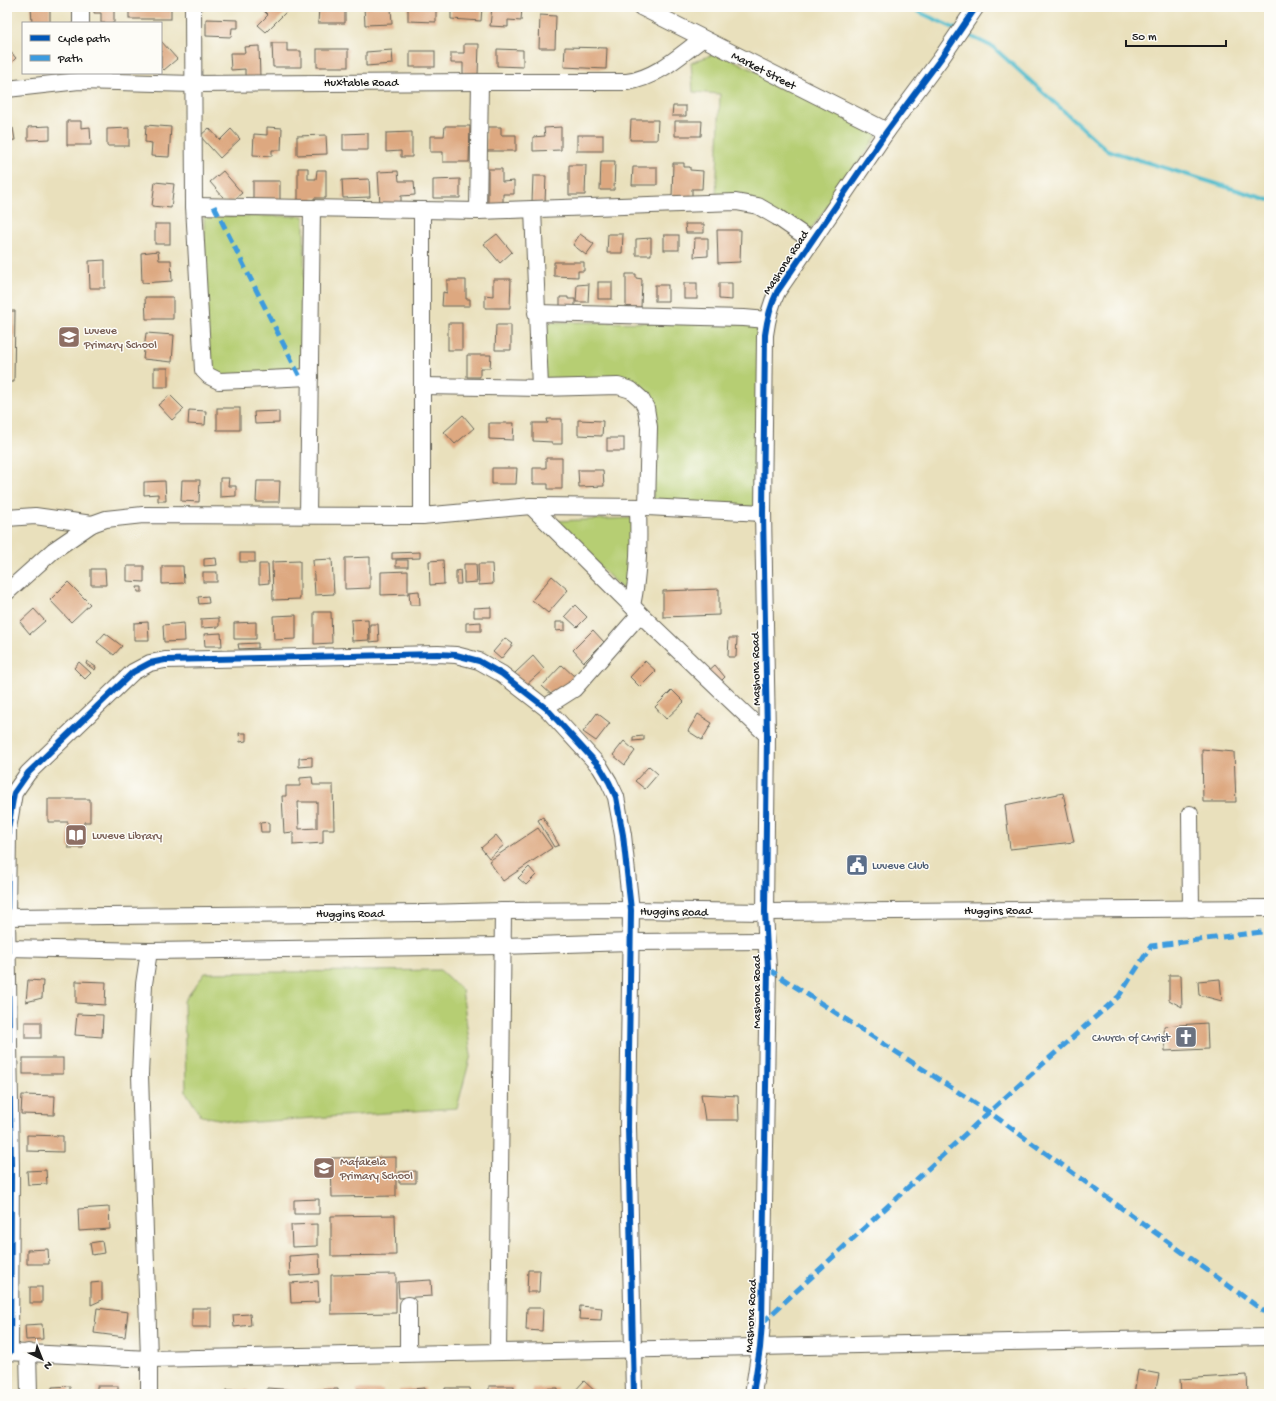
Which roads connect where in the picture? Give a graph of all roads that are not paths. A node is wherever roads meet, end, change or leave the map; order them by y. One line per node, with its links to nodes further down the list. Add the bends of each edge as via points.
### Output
1 (81, 7): 5 (street)
2 (192, 7): 9 (street)
3 (641, 7): 6 (street, Market Street)
4 (976, 7): 11 (street, Mashona Road)
5 (81, 22)
6 (702, 39): 8 (street, Huxtable Road, via 649,76 637,81); 11 (street, Market Street)
7 (79, 77): 9 (street, Huxtable Road); 10 (street, Huxtable Road)
8 (480, 82): 9 (street, Huxtable Road); 16 (street)
9 (194, 84): 12 (street)
10 (7, 89)
11 (887, 131): 17 (street, Mashona Road)
12 (194, 206): 13 (street); 20 (street, via 202,370 219,381)
13 (312, 208): 15 (street); 20 (street)
14 (533, 208): 16 (street); 17 (street, via 736,202 758,206); 18 (street)
15 (422, 210): 16 (street); 21 (street)
16 (478, 210)
17 (812, 241): 19 (street, Mashona Road, via 777,292)
18 (536, 313): 19 (street); 22 (street)
19 (767, 320): 25 (street, Mashona Road)
20 (310, 377): 26 (street)
21 (422, 386): 22 (street); 27 (street)
22 (540, 388): 24 (street, via 618,386 631,390 641,399 646,408 649,427)
23 (531, 506): 24 (street); 27 (street); 31 (street)
24 (643, 507): 25 (street); 31 (street)
25 (763, 513): 33 (street, Mashona Road)
26 (308, 515): 27 (street); 29 (street, via 143,515 106,519)
27 (422, 516)
28 (7, 518): 29 (street, via 35,516)
29 (92, 524): 30 (street, via 54,550)
30 (7, 592)
31 (636, 610): 32 (street, via 574,689); 33 (street)
32 (547, 709): 37 (street, via 600,767 616,797); 40 (street, via 502,674 478,661 456,655 165,660 150,663 134,672 72,730 28,773 14,793 8,829)
33 (767, 735): 39 (street, Mashona Road)
34 (1190, 814): 36 (street)
35 (1269, 908): 36 (street, Huggins Road)
36 (1191, 909): 39 (street, Huggins Road)
37 (631, 910): 38 (street, Huggins Road); 39 (street, Huggins Road); 42 (street)
38 (503, 911): 40 (street, Huggins Road); 43 (street)
39 (765, 912): 41 (street, Mashona Road)
40 (7, 917): 44 (street)
41 (766, 941): 42 (street); 48 (street, Mashona Road, via 767,1009)
42 (630, 942): 43 (street); 49 (street, via 628,1127)
43 (502, 946): 45 (street); 52 (street)
44 (7, 948): 45 (street); 50 (street, via 11,1167)
45 (149, 951): 54 (street, via 144,984 140,1075)
46 (408, 1305): 53 (street)
47 (1269, 1337): 48 (street)
48 (760, 1348): 49 (street); 58 (street, Mashona Road)
49 (632, 1350): 52 (street); 57 (street)
50 (8, 1352): 51 (street)
51 (28, 1352): 54 (street); 55 (street)
52 (498, 1352): 53 (street)
53 (408, 1353): 54 (street)
54 (149, 1359): 56 (street)
55 (29, 1394)
56 (149, 1394)
57 (634, 1394)
58 (753, 1394)

